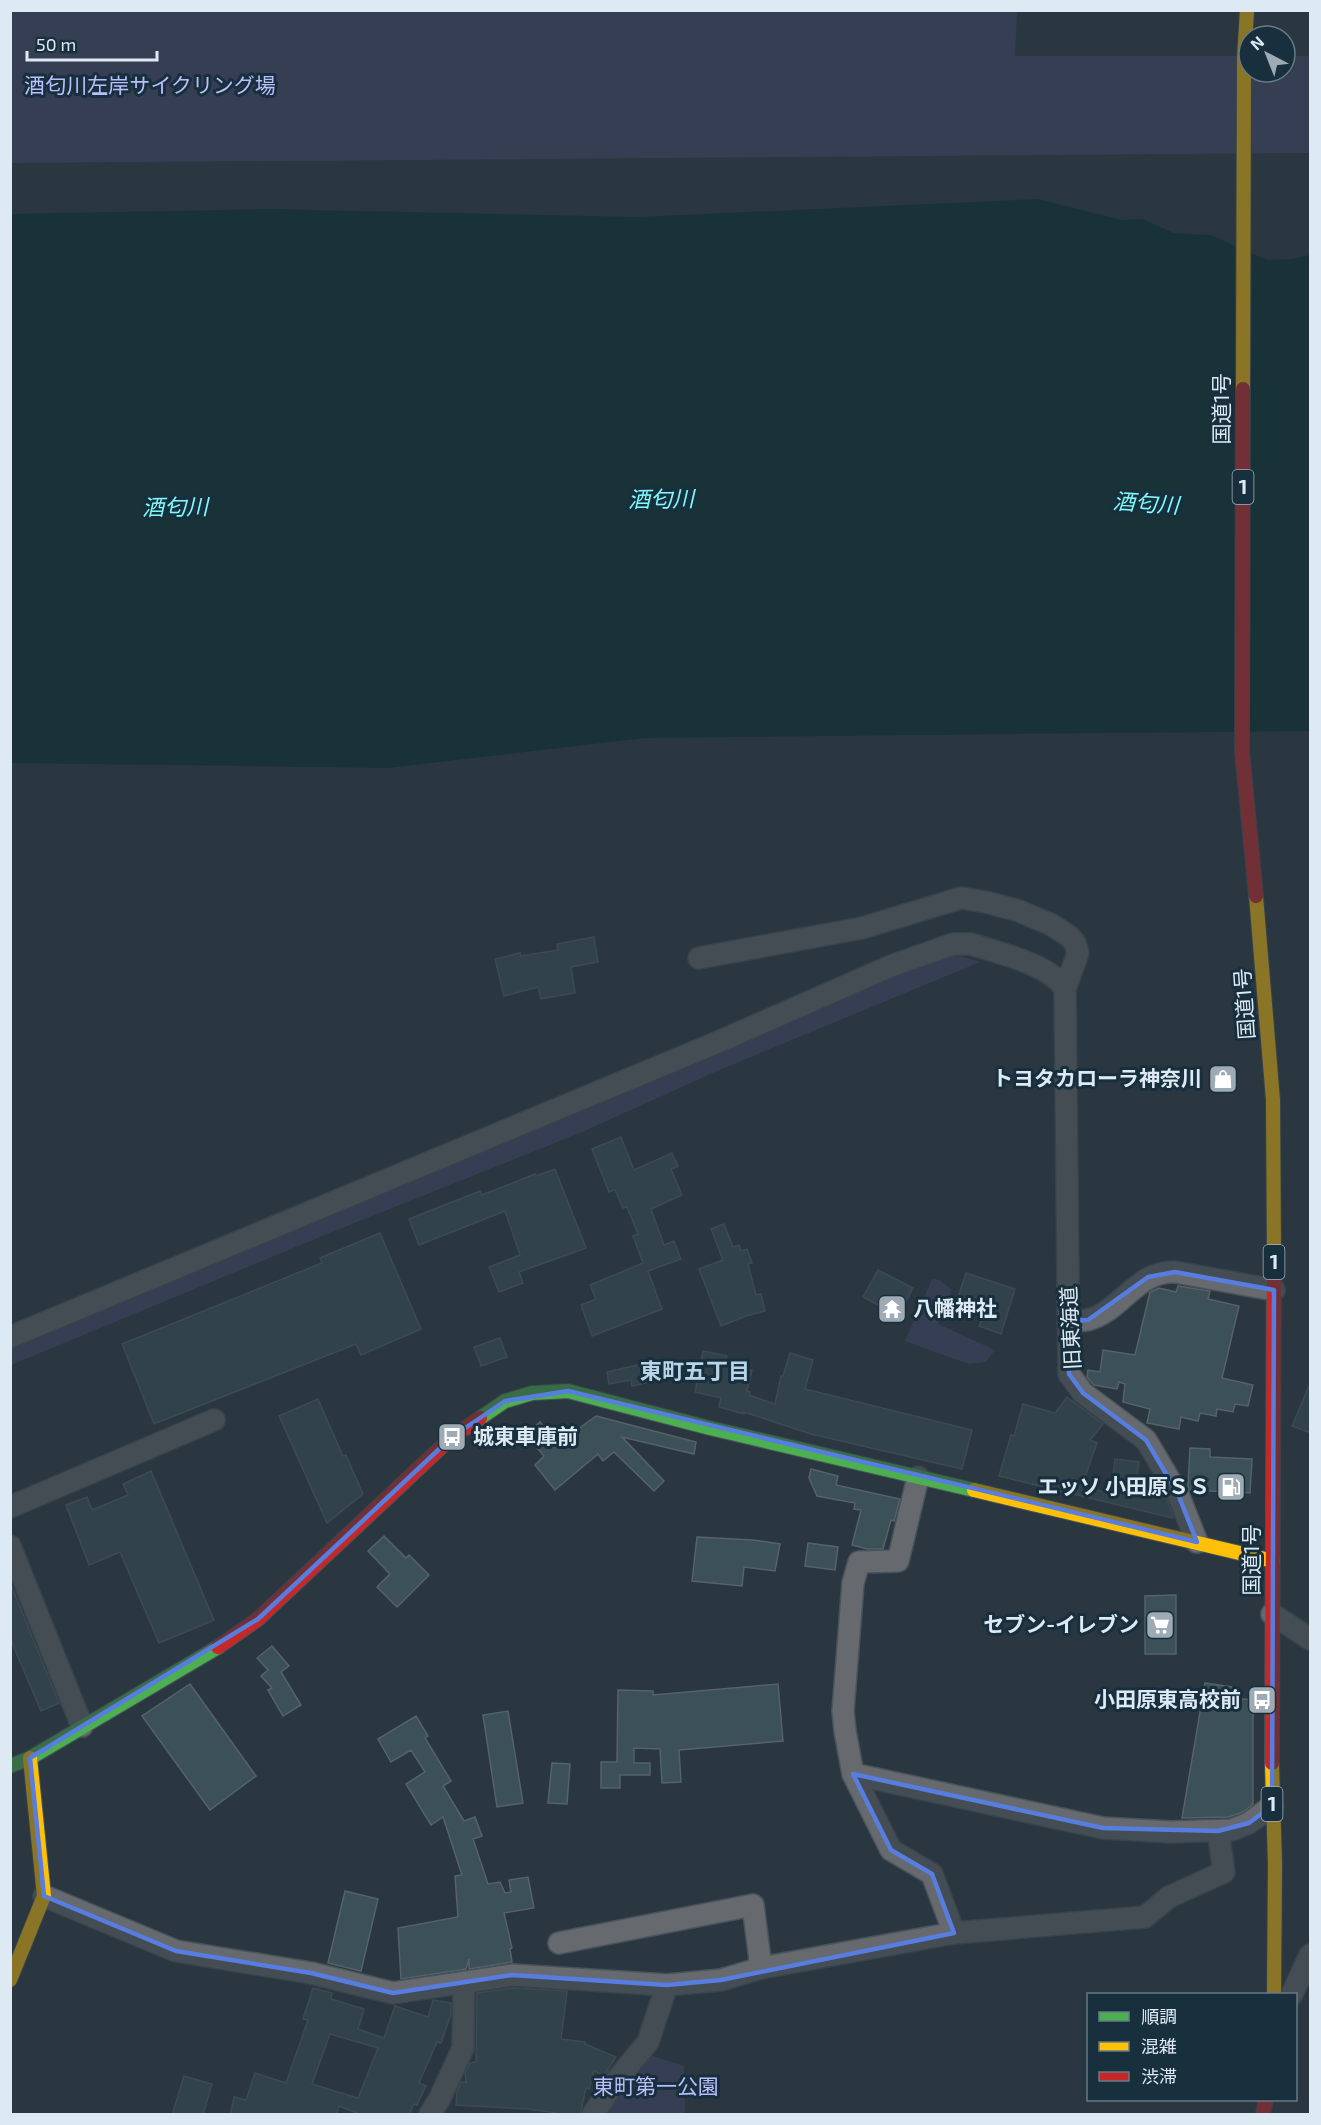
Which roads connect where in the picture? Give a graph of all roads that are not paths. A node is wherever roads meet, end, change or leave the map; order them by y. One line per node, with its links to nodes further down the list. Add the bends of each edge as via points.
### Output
1 (1247, 10): 4 (main road, 国道1号 / 1, via 1242,751 1273,1100)
2 (699, 958): 3 (street, via 862,928 961,898 1019,911 1069,936 1078,953)
3 (1065, 989): 5 (street, 旧東海道); 6 (street, via 1057,978 1040,968 971,944 953,944 891,966)
4 (1274, 1290): 5 (street, via 1164,1271 1148,1277 1088,1320); 12 (main road, 国道1号 / 1)
5 (1068, 1321): 10 (street, 旧東海道, via 1069,1374 1083,1393 1146,1440 1178,1494)
6 (10, 1337)
7 (214, 1420): 9 (street)
8 (918, 1477): 10 (main road); 15 (main road, via 568,1391 532,1393 505,1401 452,1437 258,1619 220,1646); 18 (street, via 898,1561 859,1562 853,1582 843,1711)
9 (10, 1506)
10 (1197, 1542): 12 (main road)
11 (10, 1546): 15 (street)
12 (1273, 1561): 13 (main road, 国道1号 / 1)
13 (1272, 1614): 14 (street); 19 (main road, 国道1号 / 1)
14 (1311, 1639)
15 (82, 1726): 16 (main road)
16 (30, 1758): 17 (main road); 21 (main road)
17 (10, 1766)
18 (853, 1774): 20 (street, via 1103,1828); 22 (street, via 891,1850 932,1874)
19 (1272, 1806): 20 (street, via 1249,1823); 29 (main road, 国道1号 / 1)
20 (1218, 1831): 22 (street, via 1224,1872 1169,1897 1145,1917)
21 (44, 1896): 26 (main road); 27 (street, via 176,1952 311,1973 393,1993)
22 (954, 1933): 25 (street)
23 (559, 1943): 25 (street, via 753,1905)
24 (1311, 1955): 30 (street)
25 (761, 1968): 28 (street, via 721,1980)
26 (10, 1980)
27 (464, 1982): 28 (street, via 512,1975); 31 (street, via 463,2048)
28 (667, 1984): 32 (street, via 648,2042)
29 (1274, 1993)
30 (1293, 1993)
31 (430, 2115)
32 (593, 2115)

